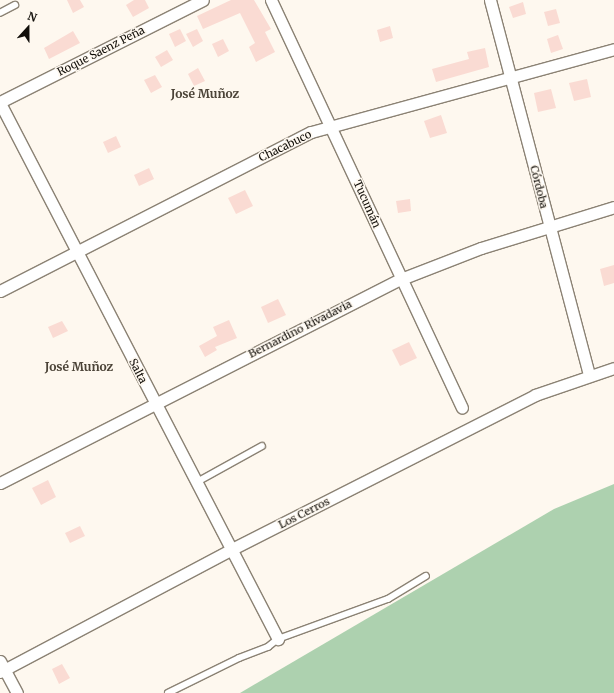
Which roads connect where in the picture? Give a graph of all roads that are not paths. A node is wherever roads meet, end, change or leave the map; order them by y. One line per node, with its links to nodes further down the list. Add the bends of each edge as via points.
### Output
1 (203, 0): 8 (street, Roque Saenz Peña)
2 (271, 0): 9 (street, Tucumán)
3 (490, 0): 7 (street, Córdoba)
4 (15, 5): 5 (lane)
5 (0, 13)
6 (614, 49): 7 (street, Chacabuco)
7 (511, 78): 9 (street, Chacabuco); 11 (street, Córdoba)
8 (0, 102): 12 (street, Salta)
9 (332, 126): 12 (street, Chacabuco, via 311,132); 13 (street, Tucumán)
10 (614, 207): 11 (street, Bernardino Rivadavia)
11 (549, 226): 13 (street, Bernardino Rivadavia); 16 (street, Córdoba)
12 (77, 250): 14 (street, Chacabuco); 17 (street, Salta)
13 (401, 279): 17 (street, Bernardino Rivadavia); 18 (street, Tucumán)
14 (0, 291)
15 (614, 368): 16 (street, Los Cerros)
16 (589, 374): 22 (street, Los Cerros, via 535,395)
17 (154, 402): 20 (street, Salta); 21 (street, Bernardino Rivadavia)
18 (462, 408)
19 (262, 446): 20 (lane)
20 (197, 482): 22 (street, Salta)
21 (0, 483)
22 (232, 549): 24 (street, Salta); 25 (street, Los Cerros)
23 (426, 576): 24 (lane, via 388,599)
24 (278, 639): 27 (lane, via 268,647 239,658)
25 (2, 668): 26 (street)
26 (17, 693)
27 (168, 693)

